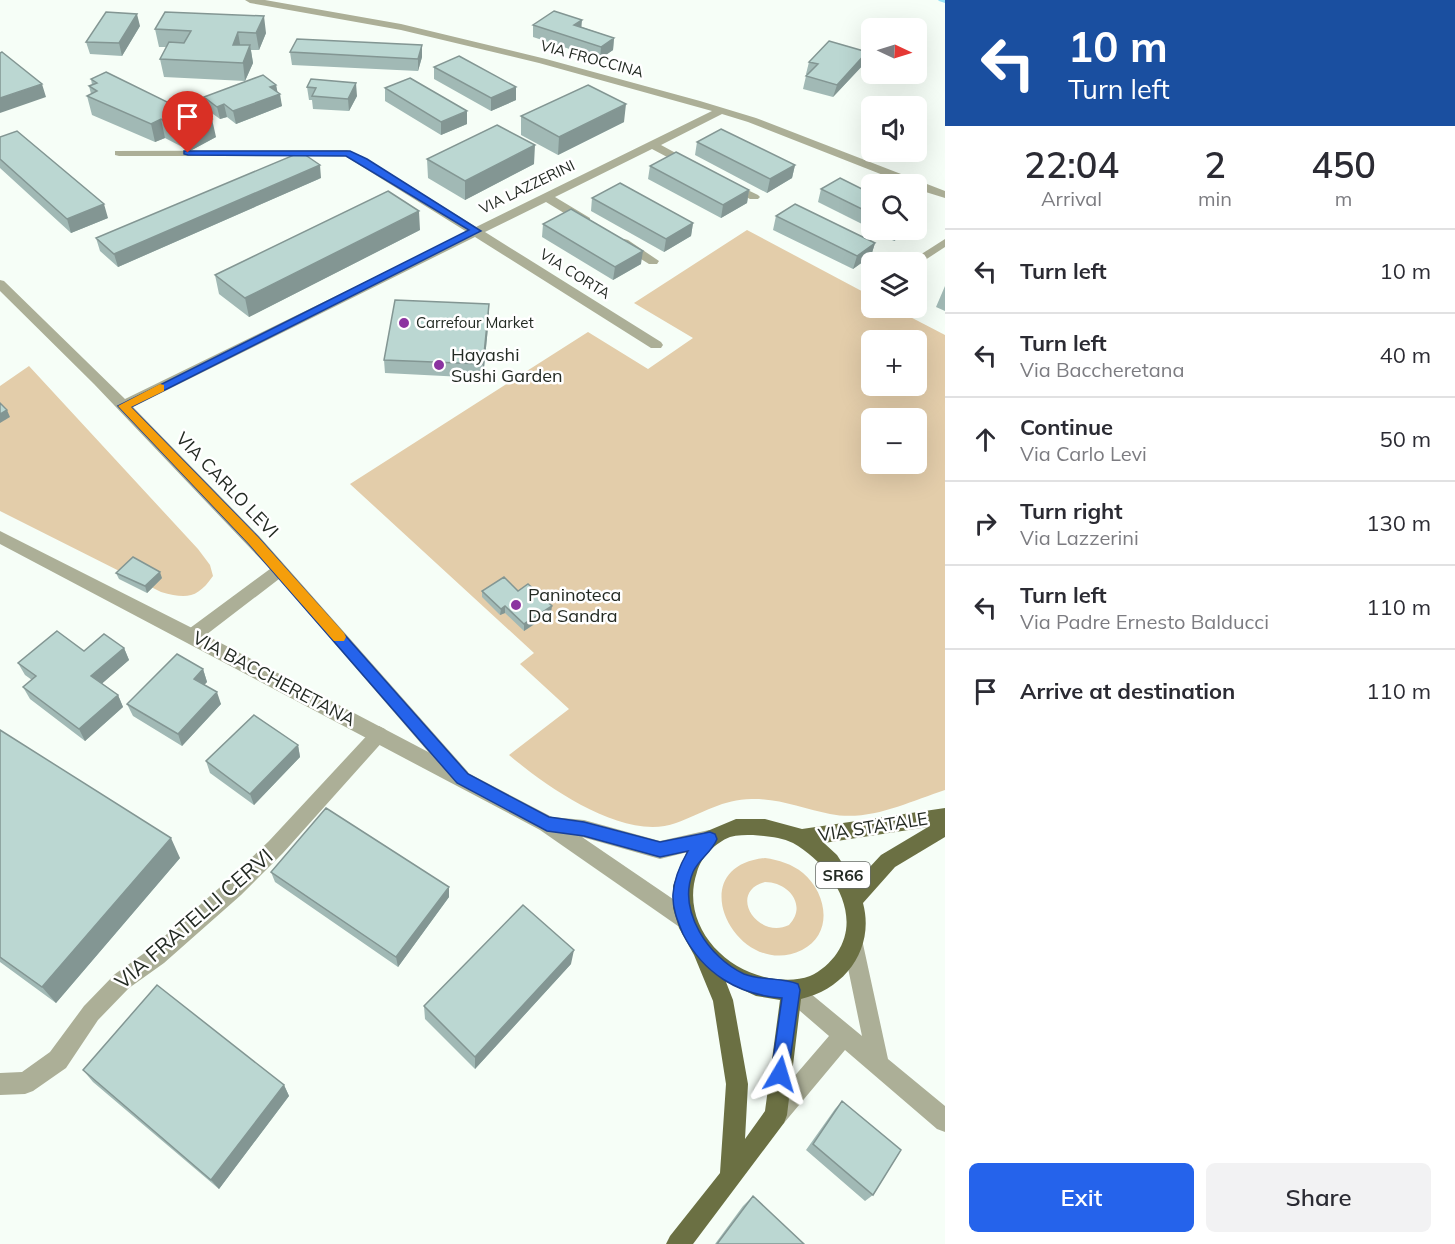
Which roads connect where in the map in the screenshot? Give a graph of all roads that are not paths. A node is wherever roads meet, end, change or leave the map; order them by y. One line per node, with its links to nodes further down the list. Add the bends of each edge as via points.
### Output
1 (250, 0): 2 (street, VIA FROCCINA, via 423,32)
2 (721, 111): 3 (street, VIA LAZZERINI); 5 (street, VIA FROCCINA)
3 (651, 144): 8 (street, VIA LAZZERINI); 9 (street)
4 (119, 153): 11 (street, VIA CORTA, via 347,153)
5 (888, 174)
6 (927, 189): 7 (street, VIA FROCCINA)
7 (945, 195)
8 (546, 197): 10 (street); 11 (street, VIA LAZZERINI)
9 (754, 197)
10 (595, 226)
11 (476, 231): 17 (street, VIA CORTA); 18 (street, VIA LAZZERINI)
12 (614, 238): 15 (street)
13 (945, 242): 14 (lane)
14 (927, 254)
15 (653, 261)
16 (0, 284): 18 (street, VIA CARLO LEVI)
17 (656, 345)
18 (123, 406): 20 (street, VIA CARLO LEVI)
19 (0, 537): 21 (street, VIA BACCHERETANA)
20 (280, 570): 21 (street); 23 (street, VIA CARLO LEVI)
21 (192, 636): 22 (street, VIA BACCHERETANA)
22 (379, 734): 23 (street, VIA BACCHERETANA); 36 (street, VIA FRATELLI CERVI, via 234,888 158,956 122,981 58,1060 25,1083)
23 (463, 778): 25 (street, VIA BACCHERETANA)
24 (945, 816): 27 (main road, VIA STATALE / SR66)
25 (547, 824): 28 (street, VIA BACCHERETANA, via 584,829 660,850); 30 (street, VIA BACCHERETANA)
26 (945, 827): 29 (main road, VIA STATALE / SR66, via 888,861)
27 (801, 838): 28 (main road, SR66, via 753,826 730,829); 29 (main road, SR66, via 824,854 842,874)
28 (710, 839): 30 (main road, SR66, via 694,854 684,873 681,896)
29 (853, 899): 31 (main road, SR66, via 857,922)
30 (685, 919): 32 (main road, SR66)
31 (853, 944): 33 (main road, SR66, via 840,966 819,983); 35 (street)
32 (698, 945): 33 (main road, SR66, via 716,965 739,981 765,989); 39 (main road, SR66, via 723,1000 737,1084)
33 (792, 990): 34 (street); 37 (main road)
34 (845, 1036): 35 (street); 37 (street)
35 (879, 1066): 38 (street)
36 (0, 1084)
37 (776, 1115): 39 (main road)
38 (945, 1121)
39 (731, 1177): 40 (main road)
40 (678, 1244)

